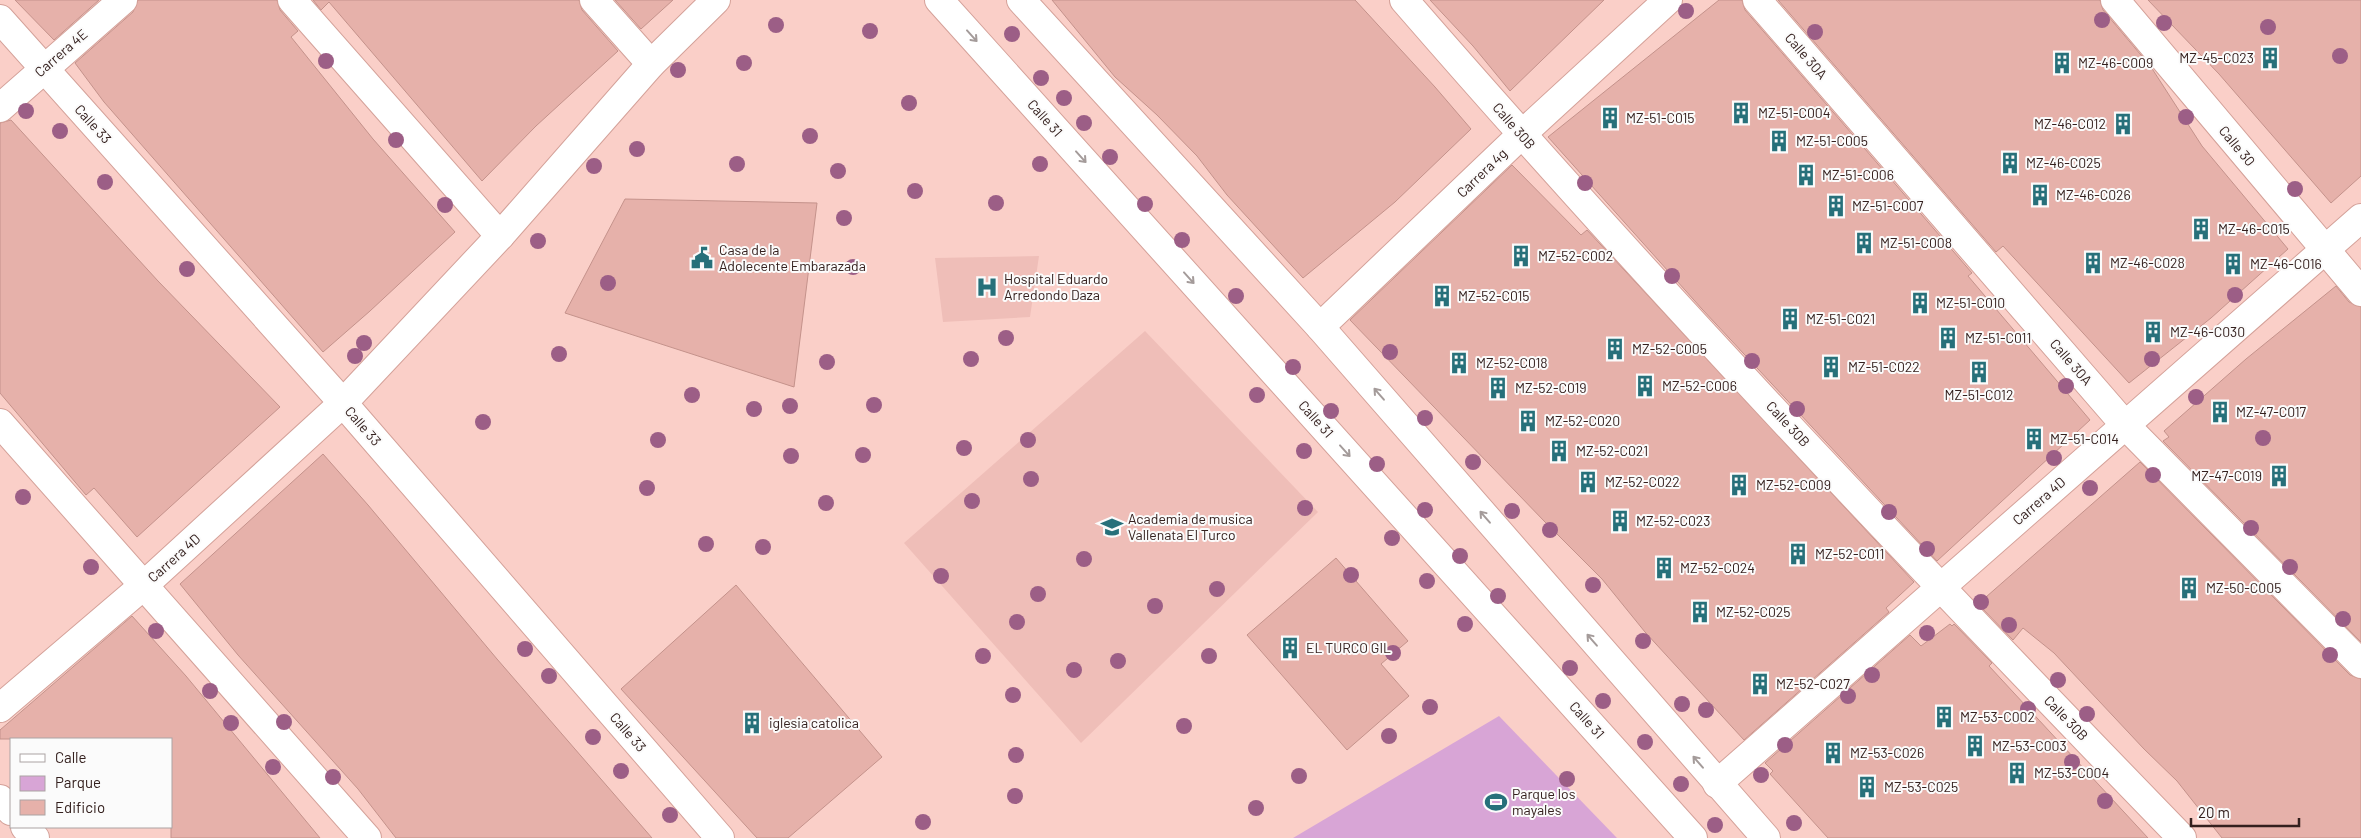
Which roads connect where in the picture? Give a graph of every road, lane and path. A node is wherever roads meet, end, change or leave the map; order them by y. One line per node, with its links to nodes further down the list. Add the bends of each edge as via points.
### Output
1 (124, 0): 13 (street, Carrera 4E)
2 (292, 0): 17 (street)
3 (594, 0): 12 (street)
4 (716, 0): 12 (street, Carrera 4D)
5 (940, 0): 35 (street, Calle 31, one-way to 35)
6 (1021, 0): 20 (street)
7 (1404, 0): 15 (street, Calle 30B)
8 (1668, 0): 15 (street, Carrera 4g)
9 (1757, 0): 23 (street, Calle 30A)
10 (2115, 0): 18 (street, Calle 30)
11 (0, 19): 13 (street, Calle 33)
12 (651, 64): 17 (street, Carrera 4D)
13 (43, 68): 14 (street, Carrera 4E); 21 (street, Calle 33)
14 (0, 108)
15 (1522, 135): 20 (street, Carrera 4g); 25 (street, Calle 30B)
16 (2361, 218): 18 (street, Carrera 4D)
17 (500, 236): 21 (street, Carrera 4D)
18 (2324, 251): 19 (street, Calle 30); 23 (street, Carrera 4D)
19 (2361, 292)
20 (1320, 327): 28 (street, one-way to 20)
21 (343, 403): 24 (street, Carrera 4D); 34 (street, Calle 33)
22 (0, 423): 24 (street)
23 (2125, 425): 25 (street, Carrera 4D); 26 (street, Calle 30A)
24 (144, 586): 27 (street, Carrera 4D); 33 (street)
25 (1940, 588): 28 (street, Carrera 4D); 37 (street, Calle 30B)
26 (2361, 664)
27 (0, 708)
28 (1717, 784): 36 (street)
29 (0, 798): 30 (street)
30 (10, 810)
31 (26, 828): 32 (street)
32 (34, 838)
33 (366, 838)
34 (720, 838)
35 (1693, 838)
36 (1766, 838)
37 (2182, 838)

